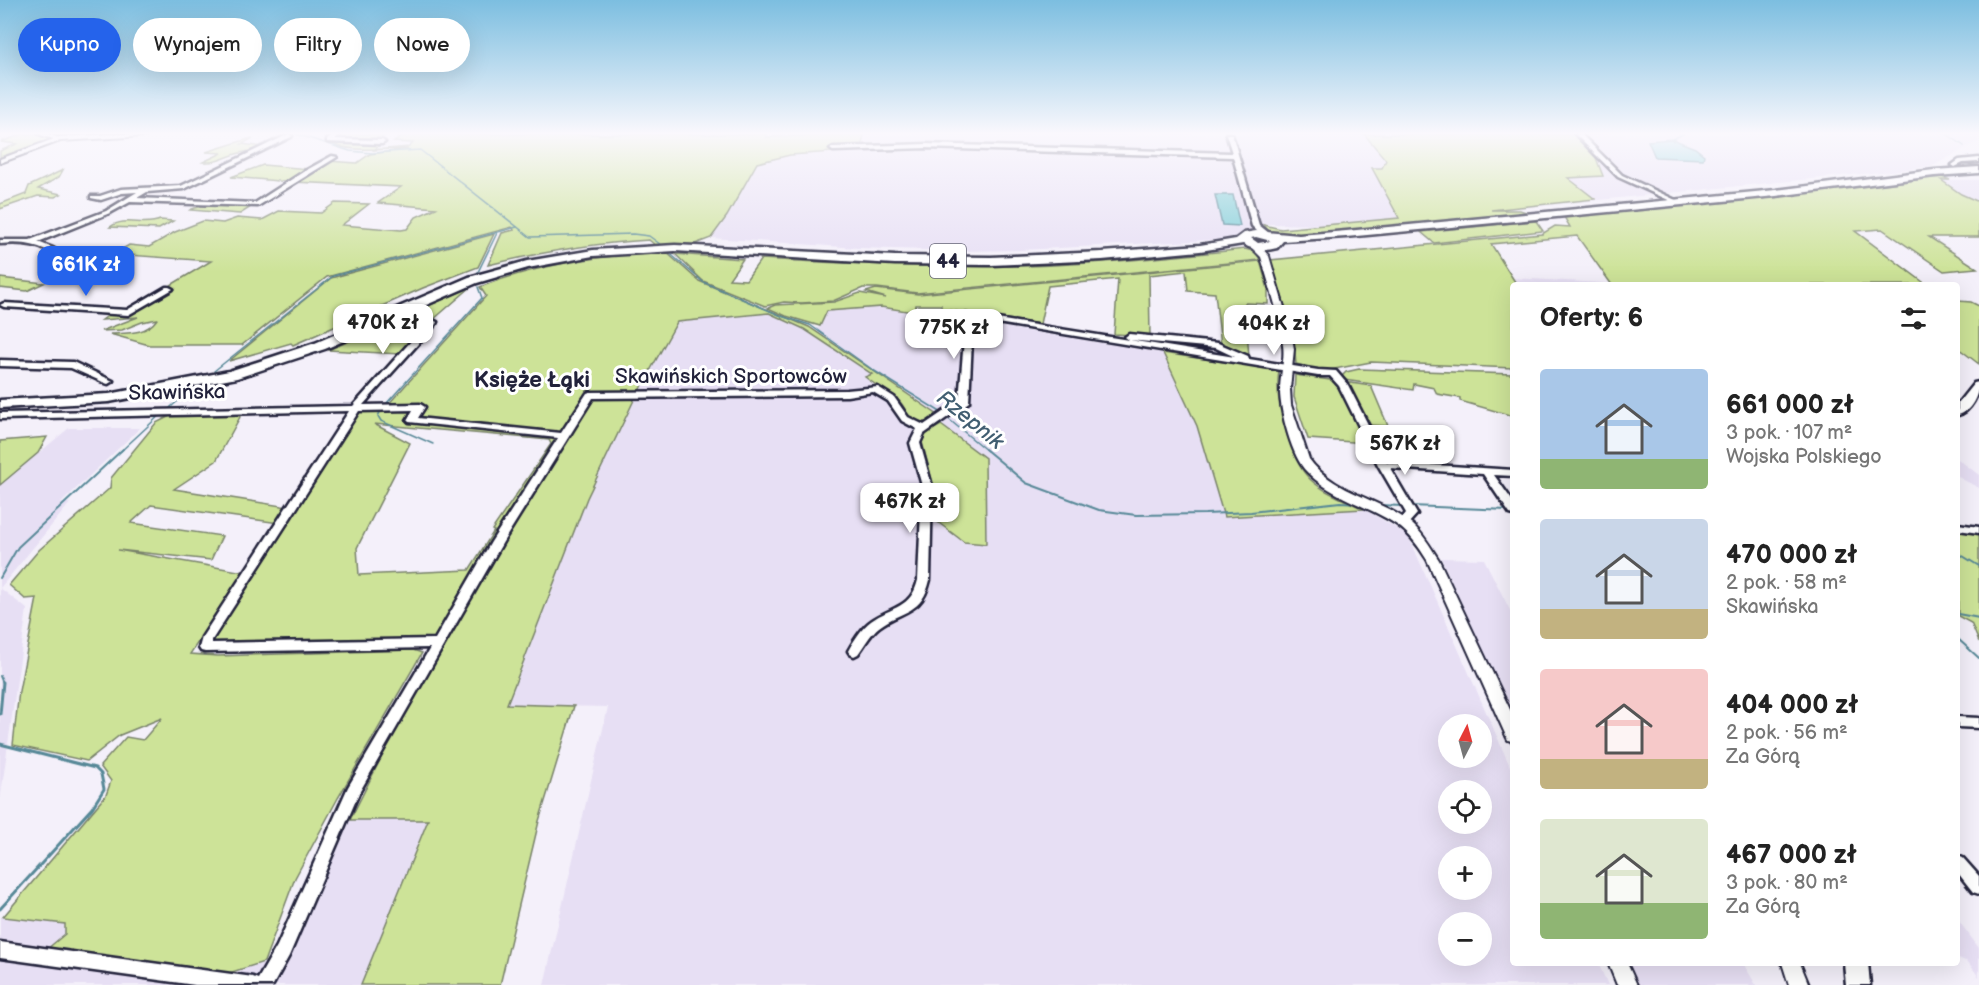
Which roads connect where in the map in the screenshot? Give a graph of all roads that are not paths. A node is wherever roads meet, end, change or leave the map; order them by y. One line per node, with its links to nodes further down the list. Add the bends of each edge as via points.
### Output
1 (198, 180): 6 (street, via 182,188)
2 (293, 180): 8 (street, via 256,205)
3 (1239, 180): 10 (street)
4 (1629, 180): 9 (street)
5 (1871, 180): 9 (main road, 44)
6 (146, 190): 7 (street); 8 (street)
7 (93, 197)
8 (128, 200): 12 (street, via 108,212)
9 (1677, 202): 13 (main road, 44)
10 (1252, 238): 13 (main road, 44); 13 (street); 22 (main road, 44, via 1221,245 1102,256 991,261 675,248 579,255 498,273 445,291 301,353 213,380 110,398)
11 (0, 242): 12 (street)
12 (31, 242): 14 (street, via 51,249 64,260)
13 (1270, 243): 19 (street, via 1286,331)
14 (54, 277)
15 (169, 289): 16 (street, via 128,313)
16 (4, 305)
17 (433, 322): 23 (street)
18 (0, 363): 20 (street, Skawińska, via 73,365)
19 (1287, 368): 26 (street, via 969,316 966,397 961,406); 28 (street, via 1333,373 1343,385); 32 (street, via 1286,405 1303,459 1317,476)
20 (108, 381)
21 (1979, 386): 24 (main road)
22 (0, 403)
23 (356, 408): 25 (street, Skawińska); 27 (street, Skawińska, via 420,407 412,420); 35 (street, via 206,639 205,648)
24 (1960, 409)
25 (0, 416)
26 (924, 429): 27 (street, Skawińskich Sportowców, via 905,419 891,399 875,389 847,393 592,392); 36 (street, via 915,443 927,486 921,593 914,603 873,625)
27 (564, 436): 35 (street, Skawińskich Sportowców)
28 (1383, 465): 29 (street); 32 (street, via 1412,516)
29 (1486, 471): 30 (street); 31 (street)
30 (1510, 473)
31 (1510, 507)
32 (1403, 523): 39 (street, via 1422,541 1433,560)
33 (1960, 527): 34 (street)
34 (1979, 530)
35 (438, 643): 47 (street, Skawińskich Sportowców, via 353,791)
36 (854, 651)
37 (1960, 722): 38 (street)
38 (1979, 723)
39 (1510, 727)
40 (1960, 865): 41 (street)
41 (1979, 887)
42 (0, 950): 46 (street)
43 (1618, 966): 48 (street)
44 (1792, 966): 49 (street)
45 (1856, 966): 50 (main road)
46 (253, 985)
47 (264, 985)
48 (1627, 985)
49 (1799, 985)
50 (1858, 985)

